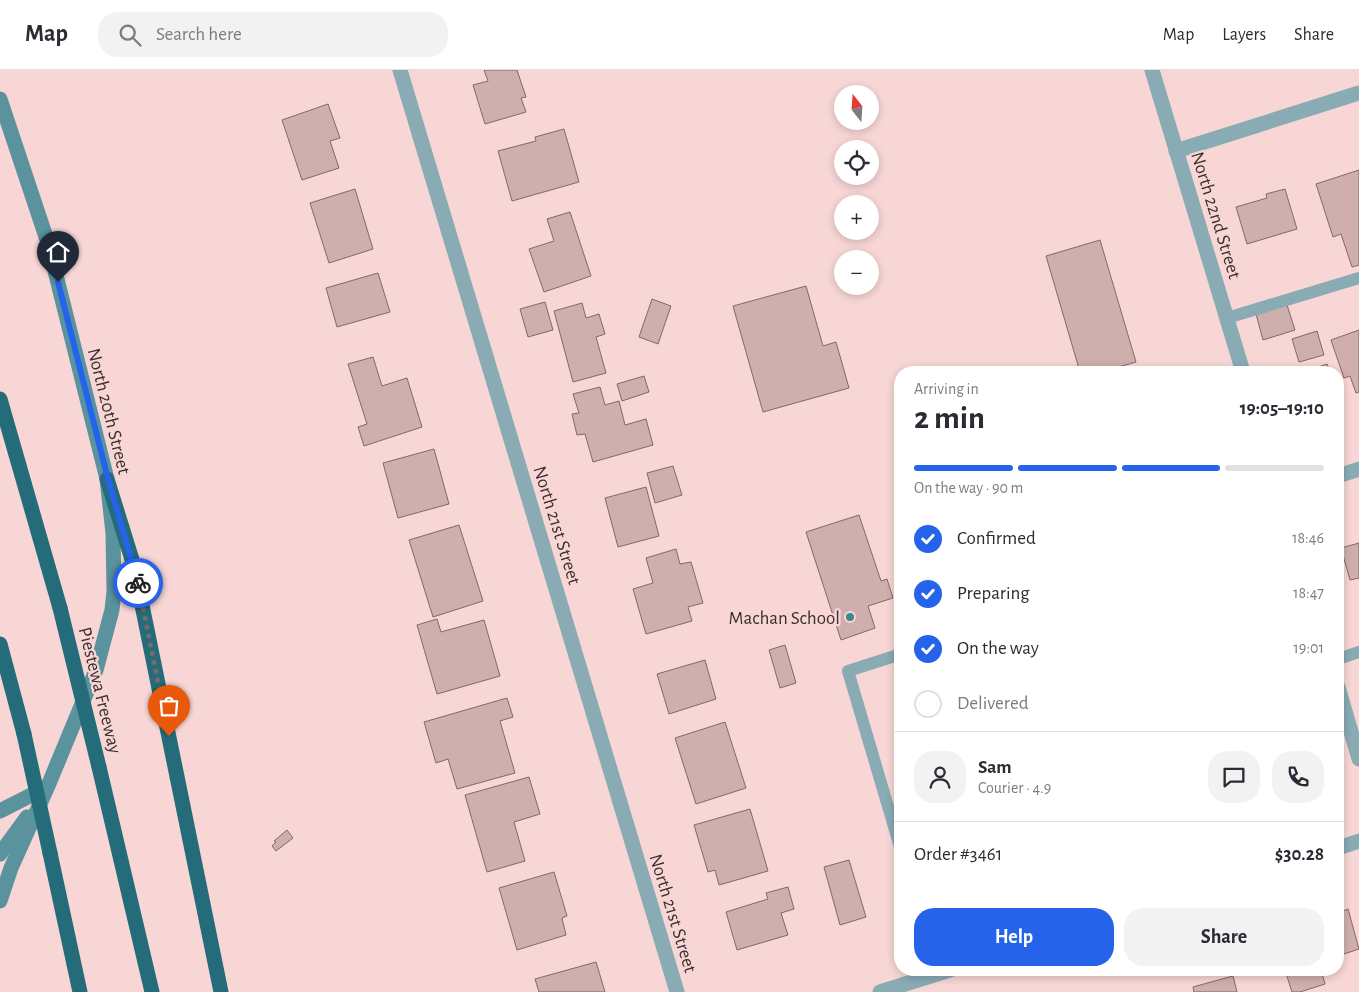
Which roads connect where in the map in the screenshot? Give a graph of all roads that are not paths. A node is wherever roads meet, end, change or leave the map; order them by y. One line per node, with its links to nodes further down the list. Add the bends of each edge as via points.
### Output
1 (400, 70): 30 (street, North 21st Street)
2 (1152, 70): 5 (street, North 22nd Street)
3 (1359, 93): 5 (street)
4 (0, 99): 12 (street, North 20th Street, via 48,244)
5 (1176, 151): 7 (street, North 22nd Street)
6 (1359, 278): 7 (lane)
7 (1227, 318): 8 (street, North 22nd Street)
8 (1241, 366)
9 (0, 399): 28 (highway, Piestewa Freeway, bridge, via 60,608)
10 (1359, 469): 11 (street)
11 (1344, 474)
12 (108, 479): 19 (street, North 20th Street, via 113,533 112,610 96,670); 29 (highway, via 134,566)
13 (0, 644): 27 (highway, bridge, via 24,734)
14 (1359, 652): 16 (lane)
15 (894, 656): 21 (lane, via 848,670)
16 (1344, 657)
17 (1344, 708): 18 (street)
18 (1359, 759)
19 (48, 786): 20 (street); 24 (street); 25 (street, North 20th Street, via 11,868)
20 (0, 811)
21 (894, 827)
22 (1359, 841): 23 (street)
23 (1344, 846)
24 (0, 854)
25 (0, 901)
26 (926, 976): 31 (street)
27 (80, 992)
28 (152, 992)
29 (221, 992)
30 (677, 992)
31 (880, 992)

